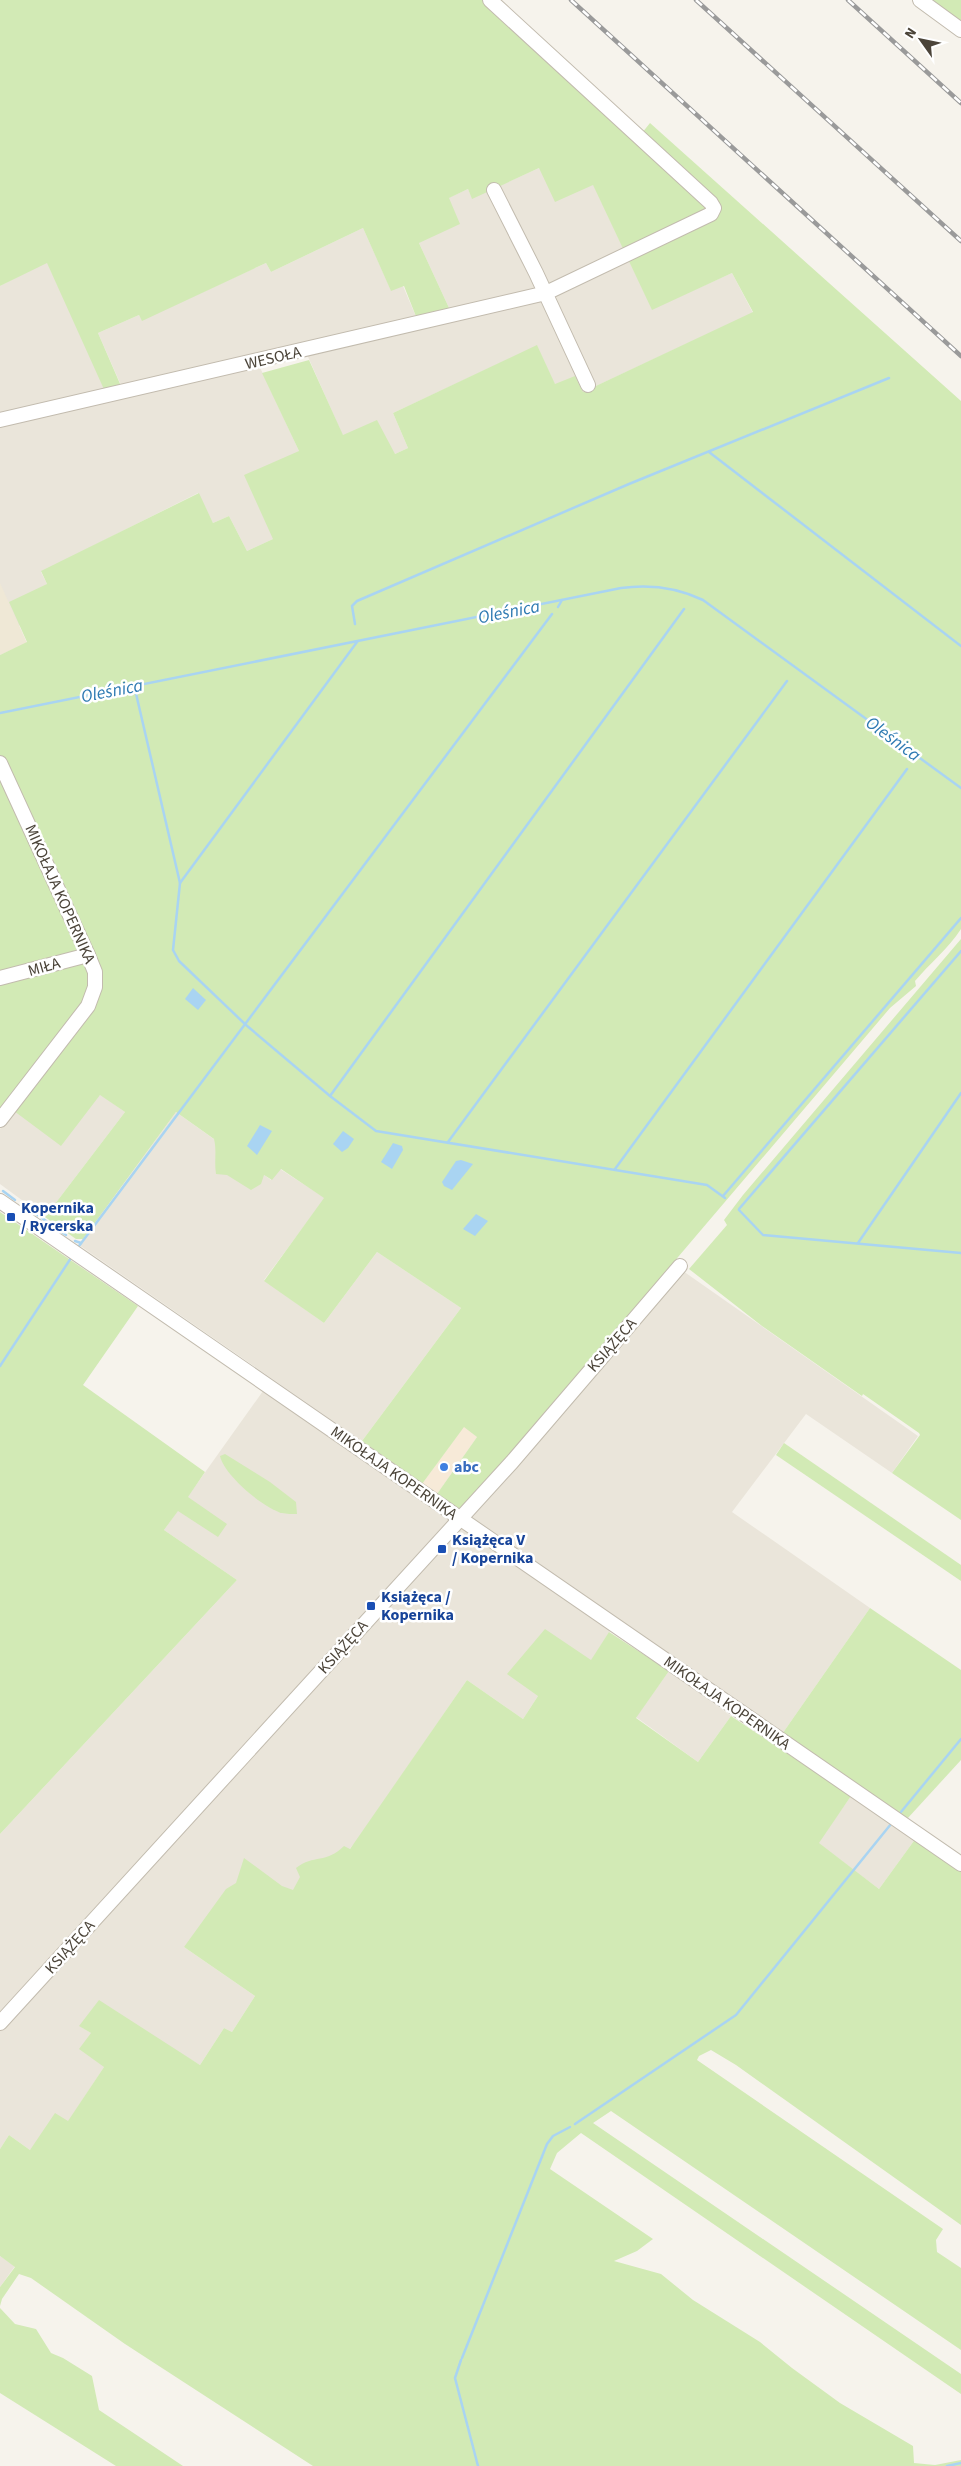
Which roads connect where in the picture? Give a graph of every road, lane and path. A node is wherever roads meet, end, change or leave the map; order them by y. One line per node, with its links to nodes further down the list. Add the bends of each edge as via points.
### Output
1 (490, 0): 5 (street, WESOŁA, via 712,202 714,208 708,216)
2 (920, 0): 3 (street)
3 (961, 30)
4 (494, 190): 5 (street)
5 (546, 293): 6 (street); 7 (street, WESOŁA)
6 (588, 386)
7 (0, 420)
8 (0, 763): 9 (street, MIKOŁAJA KOPERNIKA)
9 (88, 955): 10 (street, MIŁA); 11 (street, MIKOŁAJA KOPERNIKA, via 95,986 88,1006)
10 (0, 978)
11 (0, 1120)
12 (0, 1201): 14 (street, MIKOŁAJA KOPERNIKA)
13 (680, 1266): 14 (street, KSIĄŻĘCA, via 512,1462)
14 (459, 1518): 15 (street, MIKOŁAJA KOPERNIKA); 16 (street, KSIĄŻĘCA)
15 (961, 1864)
16 (0, 2024)

